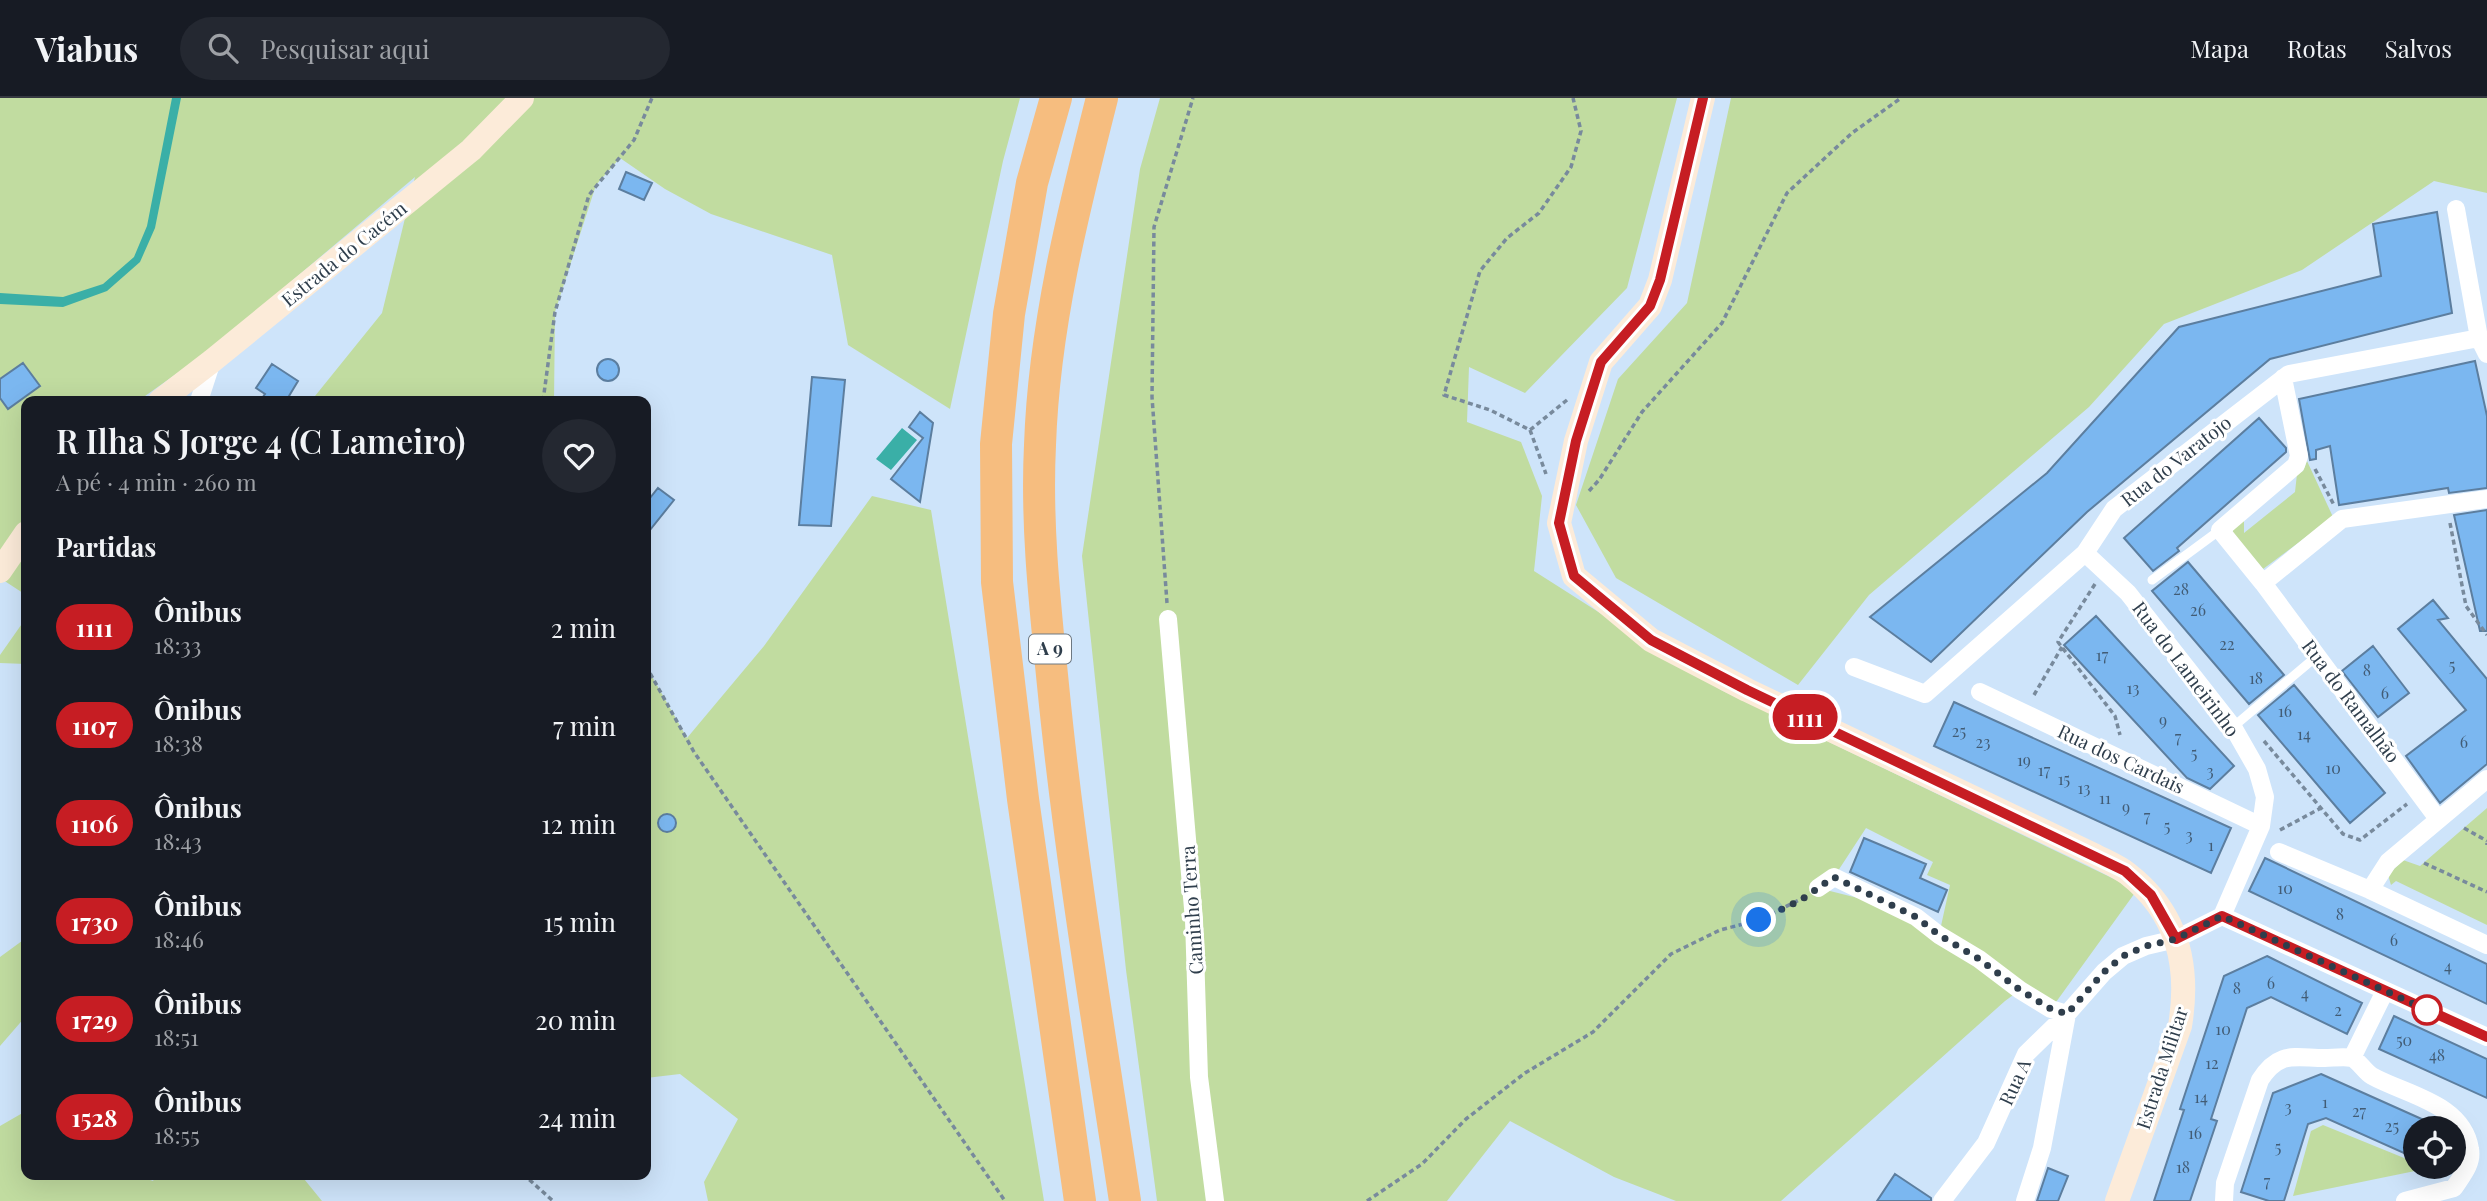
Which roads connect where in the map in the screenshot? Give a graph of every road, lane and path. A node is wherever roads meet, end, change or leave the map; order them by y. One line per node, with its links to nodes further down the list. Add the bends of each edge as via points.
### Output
1 (522, 98): 11 (street, Estrada do Cacém, via 471,150)
2 (652, 98): 15 (path, via 634,140 589,195 555,312)
3 (1056, 98): 62 (highway, A 9, via 1032,183 1009,314 996,444 997,582)
4 (1102, 98): 63 (highway, A 9, via 1052,322 1040,445 1042,575 1064,795)
5 (1193, 98): 29 (path, via 1154,227 1152,397)
6 (1573, 98): 16 (path, via 1581,131 1571,167 1539,213 1507,238 1480,271 1444,395 1530,430 1566,400)
7 (1703, 98): 16 (street, Estrada Militar, via 1660,280 1650,306 1601,362)
8 (1901, 98): 21 (path, via 1852,133 1787,193 1722,323 1642,412 1599,480)
9 (2456, 209): 10 (street)
10 (2483, 346): 12 (street, Rua do Varatojo)
11 (212, 361): 13 (street, Estrada do Cacém); 14 (street)
12 (2283, 378): 22 (street, via 2299,456 2296,466); 24 (street, Rua do Varatojo, via 2114,509)
13 (166, 396)
14 (200, 396)
15 (544, 396)
16 (1590, 397): 21 (street, Estrada Militar)
17 (2311, 461): 20 (path)
18 (2487, 499): 19 (street)
19 (2455, 504): 20 (street); 30 (path, via 2449,524 2466,606)
20 (2342, 519): 28 (street)
21 (1559, 523): 53 (street, Estrada Militar, via 1574,576 1651,640 2125,871 2151,895)
22 (2220, 530): 27 (lane); 28 (street, Rua do Ramalhão)
23 (21, 540): 26 (street)
24 (2085, 553): 25 (street, Rua do Lameirinho); 33 (street, Rua do Varatojo, via 1925,694)
25 (2104, 570): 31 (path, via 2058,642); 37 (street, Rua do Lameirinho)
26 (0, 571)
27 (2152, 580)
28 (2263, 583): 32 (street, Rua do Ramalhão)
29 (1168, 619): 64 (street, Caminho Terra, via 1194,920 1199,1077)
30 (2487, 634)
31 (2062, 648): 36 (path); 38 (path, via 2115,716)
32 (2318, 656): 37 (lane); 40 (street, Rua do Ramalhão)
33 (1854, 667)
34 (651, 675): 61 (path, via 694,752)
35 (1980, 692): 43 (street, Rua dos Cardais)
36 (2034, 695)
37 (2239, 723): 41 (path); 43 (street, Rua do Lameirinho, via 2265,797)
38 (2120, 735)
39 (2487, 779): 42 (street)
40 (2419, 794): 41 (path, via 2360,840 2343,834); 42 (street, Rua do Ramalhão)
41 (2321, 808): 46 (path)
42 (2438, 819): 50 (street, via 2388,862)
43 (2262, 826): 46 (street, Rua do Lameirinho)
44 (2464, 828): 45 (path)
45 (2487, 843)
46 (2253, 845): 52 (street, Rua do Lameirinho)
47 (2279, 852): 50 (street)
48 (2424, 863): 51 (path)
49 (1818, 888): 56 (street, via 1834,877 1916,917 2020,990); 65 (path, via 1759,920 1720,930 1671,954 1593,1032 1525,1073 1466,1119 1422,1164)
50 (2370, 890): 54 (street)
51 (2487, 892)
52 (2222, 916): 53 (street, Rua A); 55 (street)
53 (2176, 939): 56 (street, Rua A, via 2123,956); 68 (street, Estrada Militar, via 2185,982 2179,1026)
54 (2487, 945)
55 (2385, 991): 57 (street); 58 (street)
56 (2067, 1014): 66 (street, Rua A, via 2026,1054 1986,1143); 67 (street, via 2042,1148)
57 (2487, 1037)
58 (2352, 1058): 69 (street, via 2292,1056 2265,1071 2225,1183); 70 (street, via 2370,1075 2448,1112 2468,1141 2471,1157 2454,1188)
59 (530, 1180): 60 (path)
60 (553, 1201)
61 (1005, 1201)
62 (1080, 1201)
63 (1125, 1201)
64 (1215, 1201)
65 (1367, 1201)
66 (1942, 1201)
67 (2025, 1201)
68 (2117, 1201)
69 (2224, 1201)
70 (2406, 1201)

